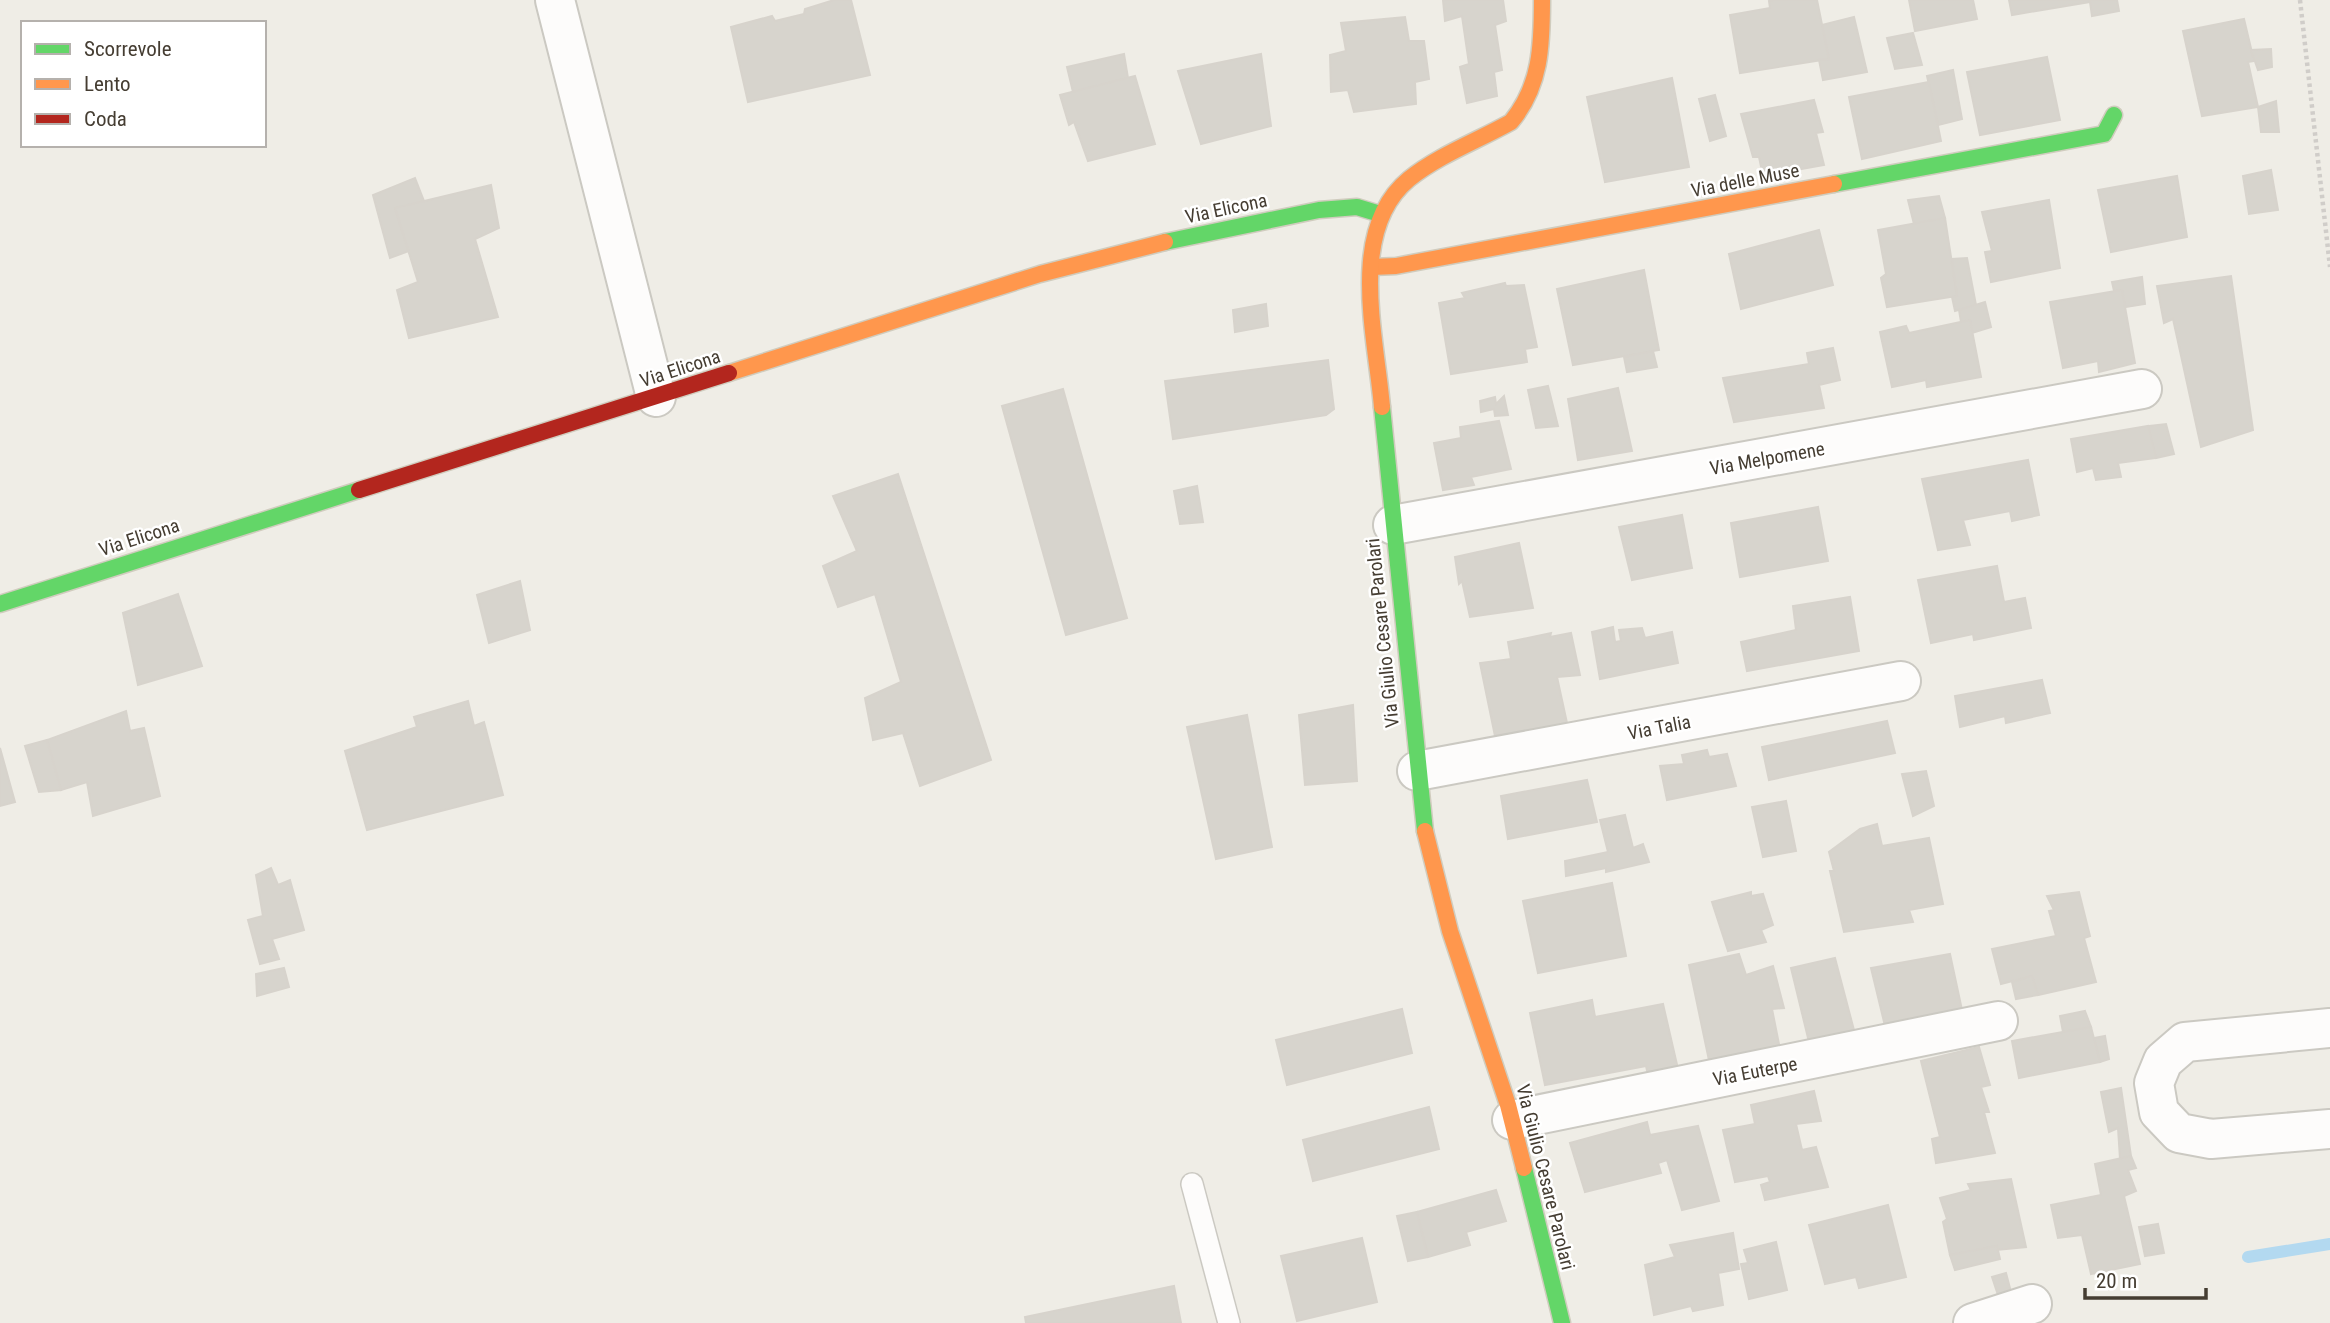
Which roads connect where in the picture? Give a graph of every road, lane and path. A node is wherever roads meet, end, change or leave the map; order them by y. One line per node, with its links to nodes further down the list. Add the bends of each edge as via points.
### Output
1 (555, 0): 9 (street)
2 (1542, 0): 5 (street, Via Giulio Cesare Parolari, via 1538,69 1524,109 1491,134 1415,174 1396,190)
3 (2300, 0): 7 (path)
4 (2114, 115): 6 (street, Via delle Muse, via 2104,134 1410,264)
5 (1380, 214): 6 (street, Via Giulio Cesare Parolari, via 1373,234); 9 (street, Via Elicona, via 1357,207 1319,210 1138,248 1040,274)
6 (1372, 267): 10 (street, Via Giulio Cesare Parolari)
7 (2330, 267)
8 (2142, 389): 10 (street, Via Melpomene)
9 (656, 397): 11 (street, Via Elicona)
10 (1393, 525): 13 (street, Via Giulio Cesare Parolari)
11 (0, 604)
12 (1901, 681): 13 (street, Via Talia)
13 (1417, 771): 16 (street, Via Giulio Cesare Parolari, via 1435,876)
14 (1998, 1021): 16 (street, Via Euterpe)
15 (2330, 1028): 17 (street, via 2185,1042 2163,1061 2154,1083 2159,1112 2179,1133 2223,1139)
16 (1512, 1120): 21 (street, Via Giulio Cesare Parolari)
17 (2330, 1129)
18 (1192, 1184): 20 (lane)
19 (2032, 1304): 22 (street)
20 (1228, 1323)
21 (1562, 1323)
22 (1973, 1323)

